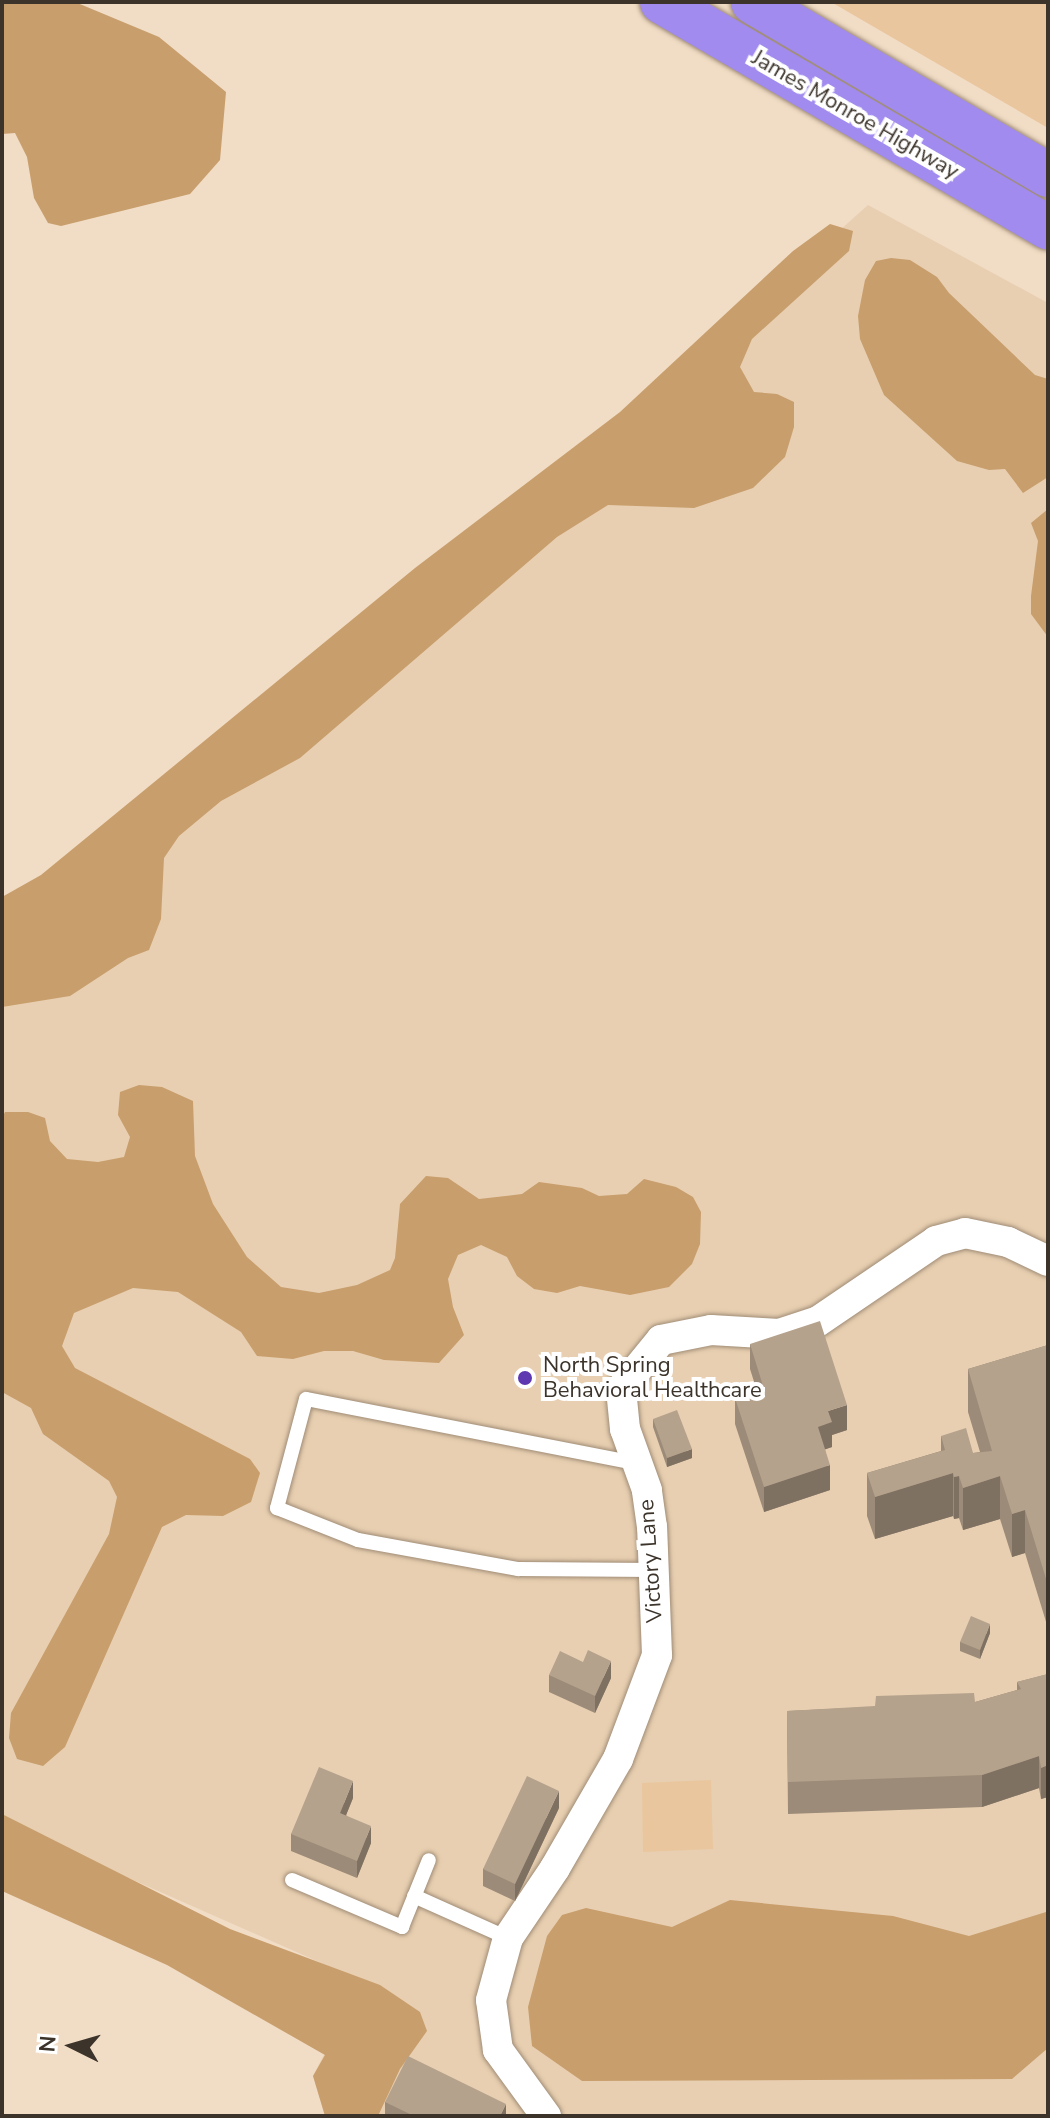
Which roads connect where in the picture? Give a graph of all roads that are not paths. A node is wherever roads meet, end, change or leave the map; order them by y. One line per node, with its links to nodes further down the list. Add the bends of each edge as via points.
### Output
1 (662, 2): 4 (highway, James Monroe Highway)
2 (753, 2): 3 (highway, James Monroe Highway)
3 (1048, 175)
4 (1048, 228)
5 (1048, 1261): 6 (street, Victory Lane, via 1008,1242 965,1233 936,1241 817,1322 779,1334 711,1330 661,1340 621,1389)
6 (635, 1463): 7 (street, Victory Lane, via 647,1490); 7 (lane, via 306,1399 277,1508 358,1540 518,1569)
7 (654, 1570): 11 (street, Victory Lane, via 657,1655 641,1704 618,1759)
8 (429, 1860): 10 (lane)
9 (292, 1880): 10 (lane, via 402,1927)
10 (414, 1896): 11 (lane)
11 (508, 1938): 12 (street, Victory Lane, via 491,2000 498,2050)
12 (546, 2116)

